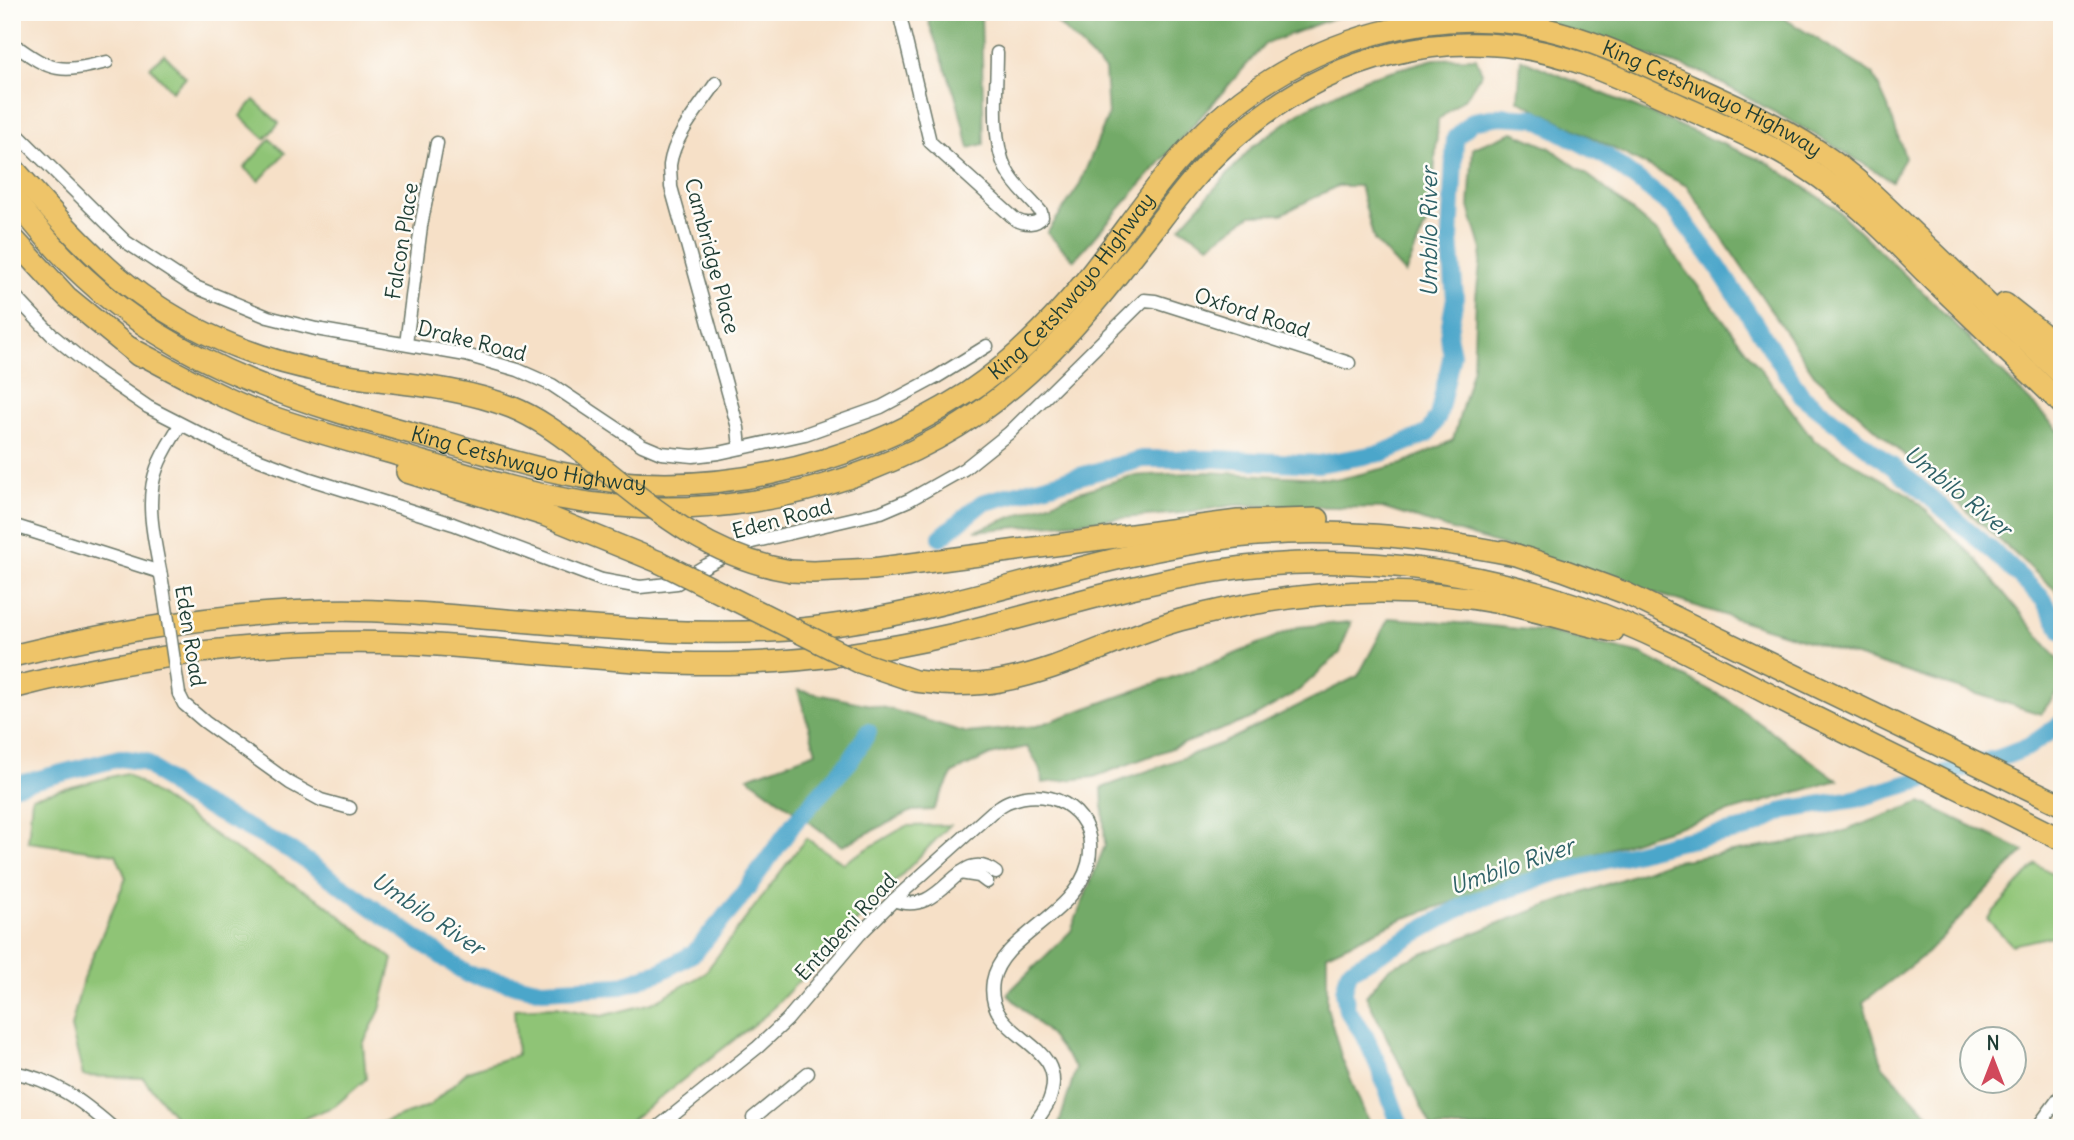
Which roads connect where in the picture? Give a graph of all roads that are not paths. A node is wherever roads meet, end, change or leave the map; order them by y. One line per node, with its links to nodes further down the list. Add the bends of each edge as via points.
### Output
1 (899, 12): 3 (street, via 930,142 1016,220 1028,223 1041,219 1040,209 1012,179 999,151)
2 (12, 43): 4 (street, via 59,69 70,71)
3 (997, 53)
4 (107, 62)
5 (716, 83): 22 (street, Cambridge Place, via 676,147 670,165 671,187)
6 (12, 129): 14 (street, Drake Road, via 127,242 193,286 268,317)
7 (437, 143): 14 (street, Falcon Place)
8 (12, 167): 24 (highway, bridge, via 109,269 196,328 292,365 494,401 533,418 579,449 668,519 731,556 752,563 791,571 873,569 1283,518 1399,525)
9 (12, 197): 11 (highway, King Cetshwayo Highway, via 64,257 116,304 182,348 234,374 332,411 525,464 648,484 746,478 824,461 939,410 979,384 1068,302 1170,169 1227,111 1315,54 1361,37 1414,26 1512,23 1622,54 1808,143 1871,192)
10 (12, 237): 16 (highway, via 67,297)
11 (1940, 259): 17 (highway); 19 (highway, King Cetshwayo Highway)
12 (12, 293): 21 (street, Eden Road, via 52,335 97,372)
13 (1144, 300): 18 (street, Oxford Road); 21 (street, Eden Road, via 1009,433 964,469 881,512 752,542 677,583 658,587 602,580 453,524 258,461)
14 (406, 344): 22 (street, Drake Road, via 498,363 536,377 642,446 662,453 692,456)
15 (986, 346): 22 (street, Drake Road, via 881,407 805,434)
16 (130, 348): 20 (highway, King Cetshwayo Highway, via 268,416 524,490 647,509 768,500 889,462 939,438 1019,383 1090,311 1213,157 1287,96 1377,57 1418,48 1477,44 1545,52 1580,62 1791,158 1840,191); 26 (highway, bridge, via 183,388 277,431 544,515 659,562 869,666 915,681 971,685 1000,681 1221,610 1345,594 1403,592 1499,603)
17 (2062, 349)
18 (1349, 363)
19 (2062, 374)
20 (2062, 404)
21 (180, 425): 25 (street, Eden Road, via 153,482)
22 (740, 448)
23 (12, 525): 25 (street)
24 (1516, 555): 27 (highway, via 1405,536 1335,532 1235,537 1123,558 950,602 791,629 673,633 396,611 317,612 141,628); 29 (highway, via 1625,593)
25 (160, 572): 30 (street, Eden Road, bridge, via 184,704 294,785 321,800)
26 (1670, 645): 28 (highway, via 1586,609 1508,586 1418,568 1324,562 1194,575 953,634 811,659 674,663 404,643 315,642 150,657); 31 (highway)
27 (12, 656)
28 (12, 688)
29 (2062, 805)
30 (350, 808)
31 (2062, 840)
32 (991, 878): 33 (street, via 960,873 929,900 915,904)
33 (894, 900): 39 (street, Entabeni Road, via 787,1020); 40 (street, Entabeni Road, via 1009,801 1028,797 1062,801 1078,812 1087,826 1089,863 1081,882 1068,901 1008,954 997,967 993,982 996,1012 1006,1026 1038,1048 1052,1081 1049,1100)
34 (12, 1072): 38 (street, via 52,1084)
35 (808, 1073): 37 (street)
36 (2062, 1094): 41 (street)
37 (753, 1118)
38 (113, 1128)
39 (657, 1128)
40 (1032, 1128)
41 (2037, 1128)

